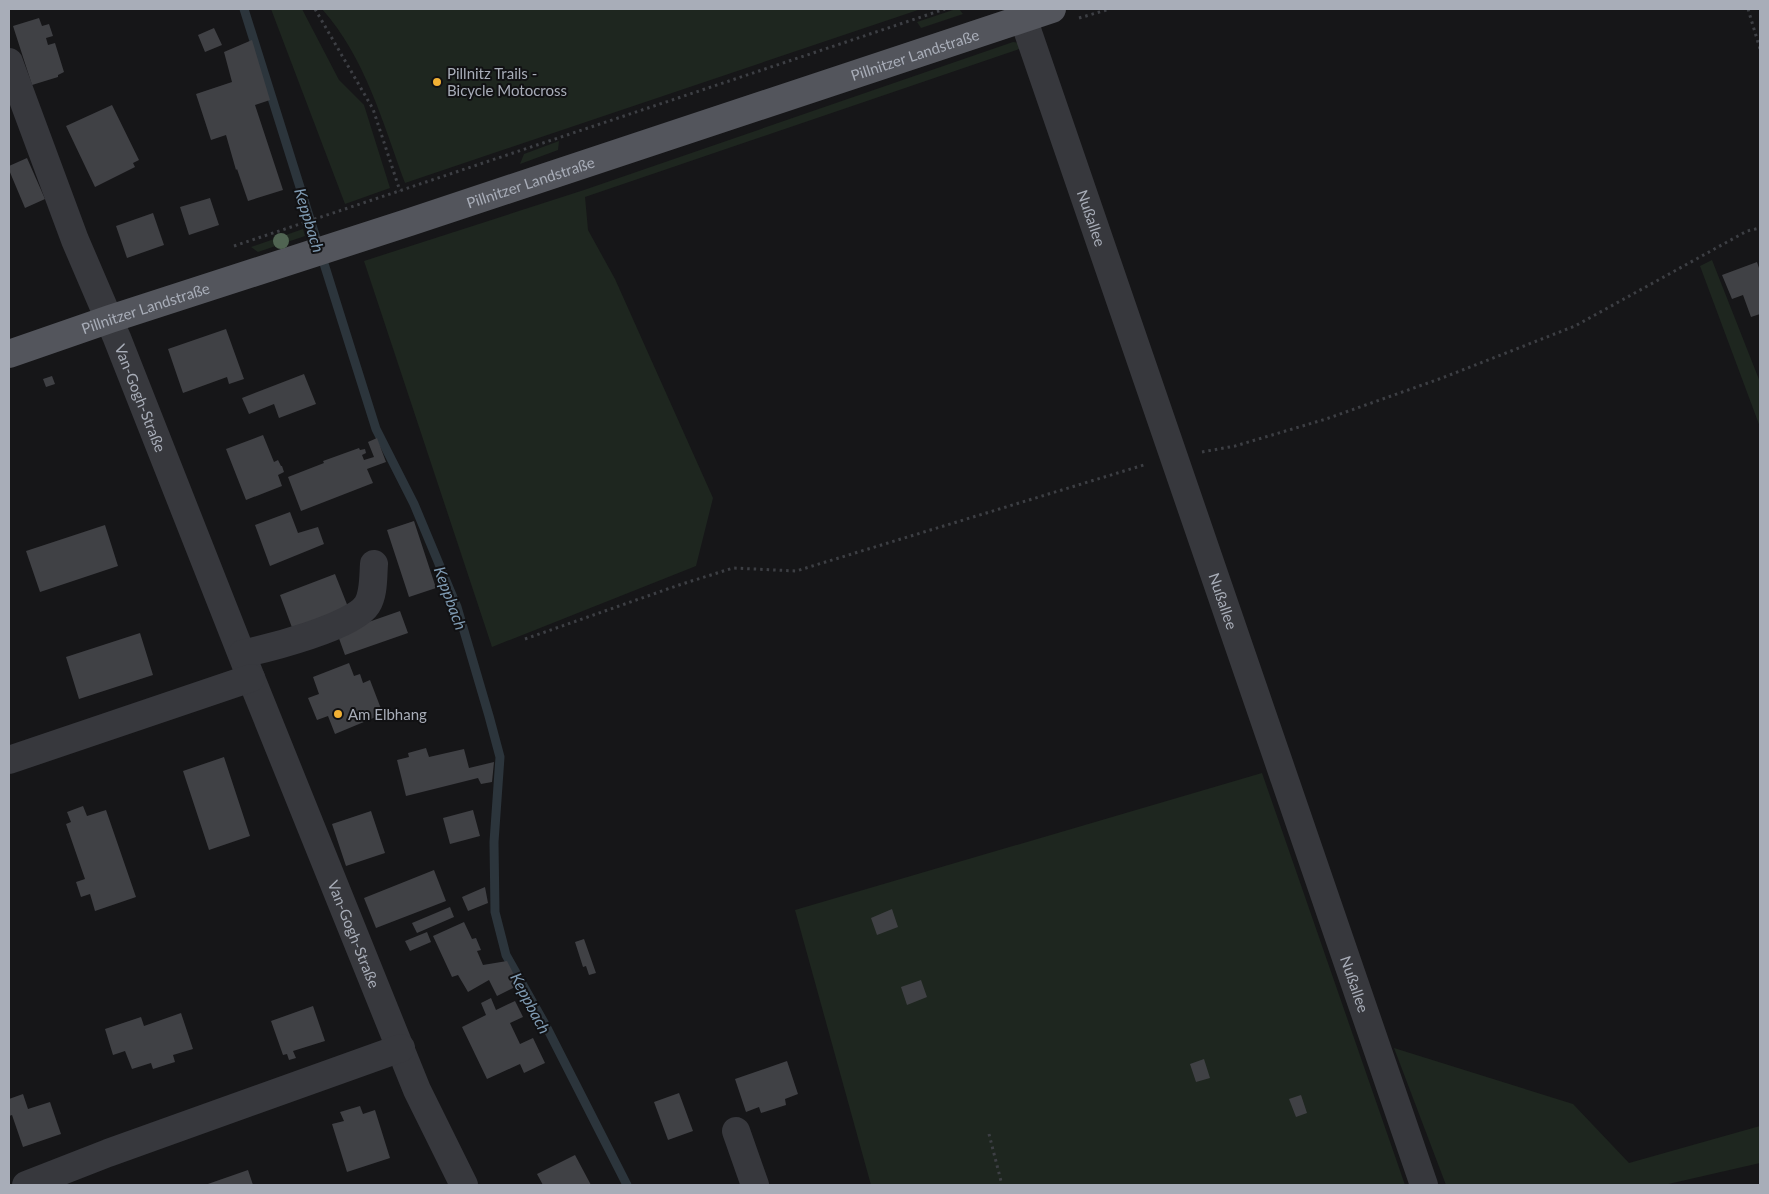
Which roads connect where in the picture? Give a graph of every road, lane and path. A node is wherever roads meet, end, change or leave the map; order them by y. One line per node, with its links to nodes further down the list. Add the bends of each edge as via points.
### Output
1 (315, 9): 8 (path, via 373,109)
2 (945, 9): 8 (path)
3 (1052, 9): 5 (main road, Pillnitzer Landstraße)
4 (1748, 9): 6 (path)
5 (1021, 13): 9 (main road, Pillnitzer Landstraße); 14 (street, Nußallee)
6 (1760, 49)
7 (9, 62): 12 (street, Van-Gogh-Straße, via 75,240)
8 (400, 190): 9 (path); 10 (path)
9 (410, 222): 12 (main road, Pillnitzer Landstraße)
10 (297, 225)
11 (1760, 228): 14 (path, via 1747,231 1575,326 1442,378 1326,419 1236,446)
12 (110, 319): 13 (main road, Pillnitzer Landstraße); 17 (street, Van-Gogh-Straße)
13 (9, 354)
14 (1174, 456): 16 (path, via 796,571 733,568); 26 (street, Nußallee)
15 (374, 564): 17 (street, via 371,597 355,617 298,639)
16 (525, 639)
17 (247, 666): 18 (street); 19 (street, Van-Gogh-Straße)
18 (9, 760)
19 (400, 1048): 22 (street); 23 (street, Van-Gogh-Straße)
20 (736, 1131): 24 (street)
21 (989, 1134): 25 (path)
22 (26, 1185)
23 (464, 1185)
24 (755, 1185)
25 (1002, 1185)
26 (1424, 1185)

